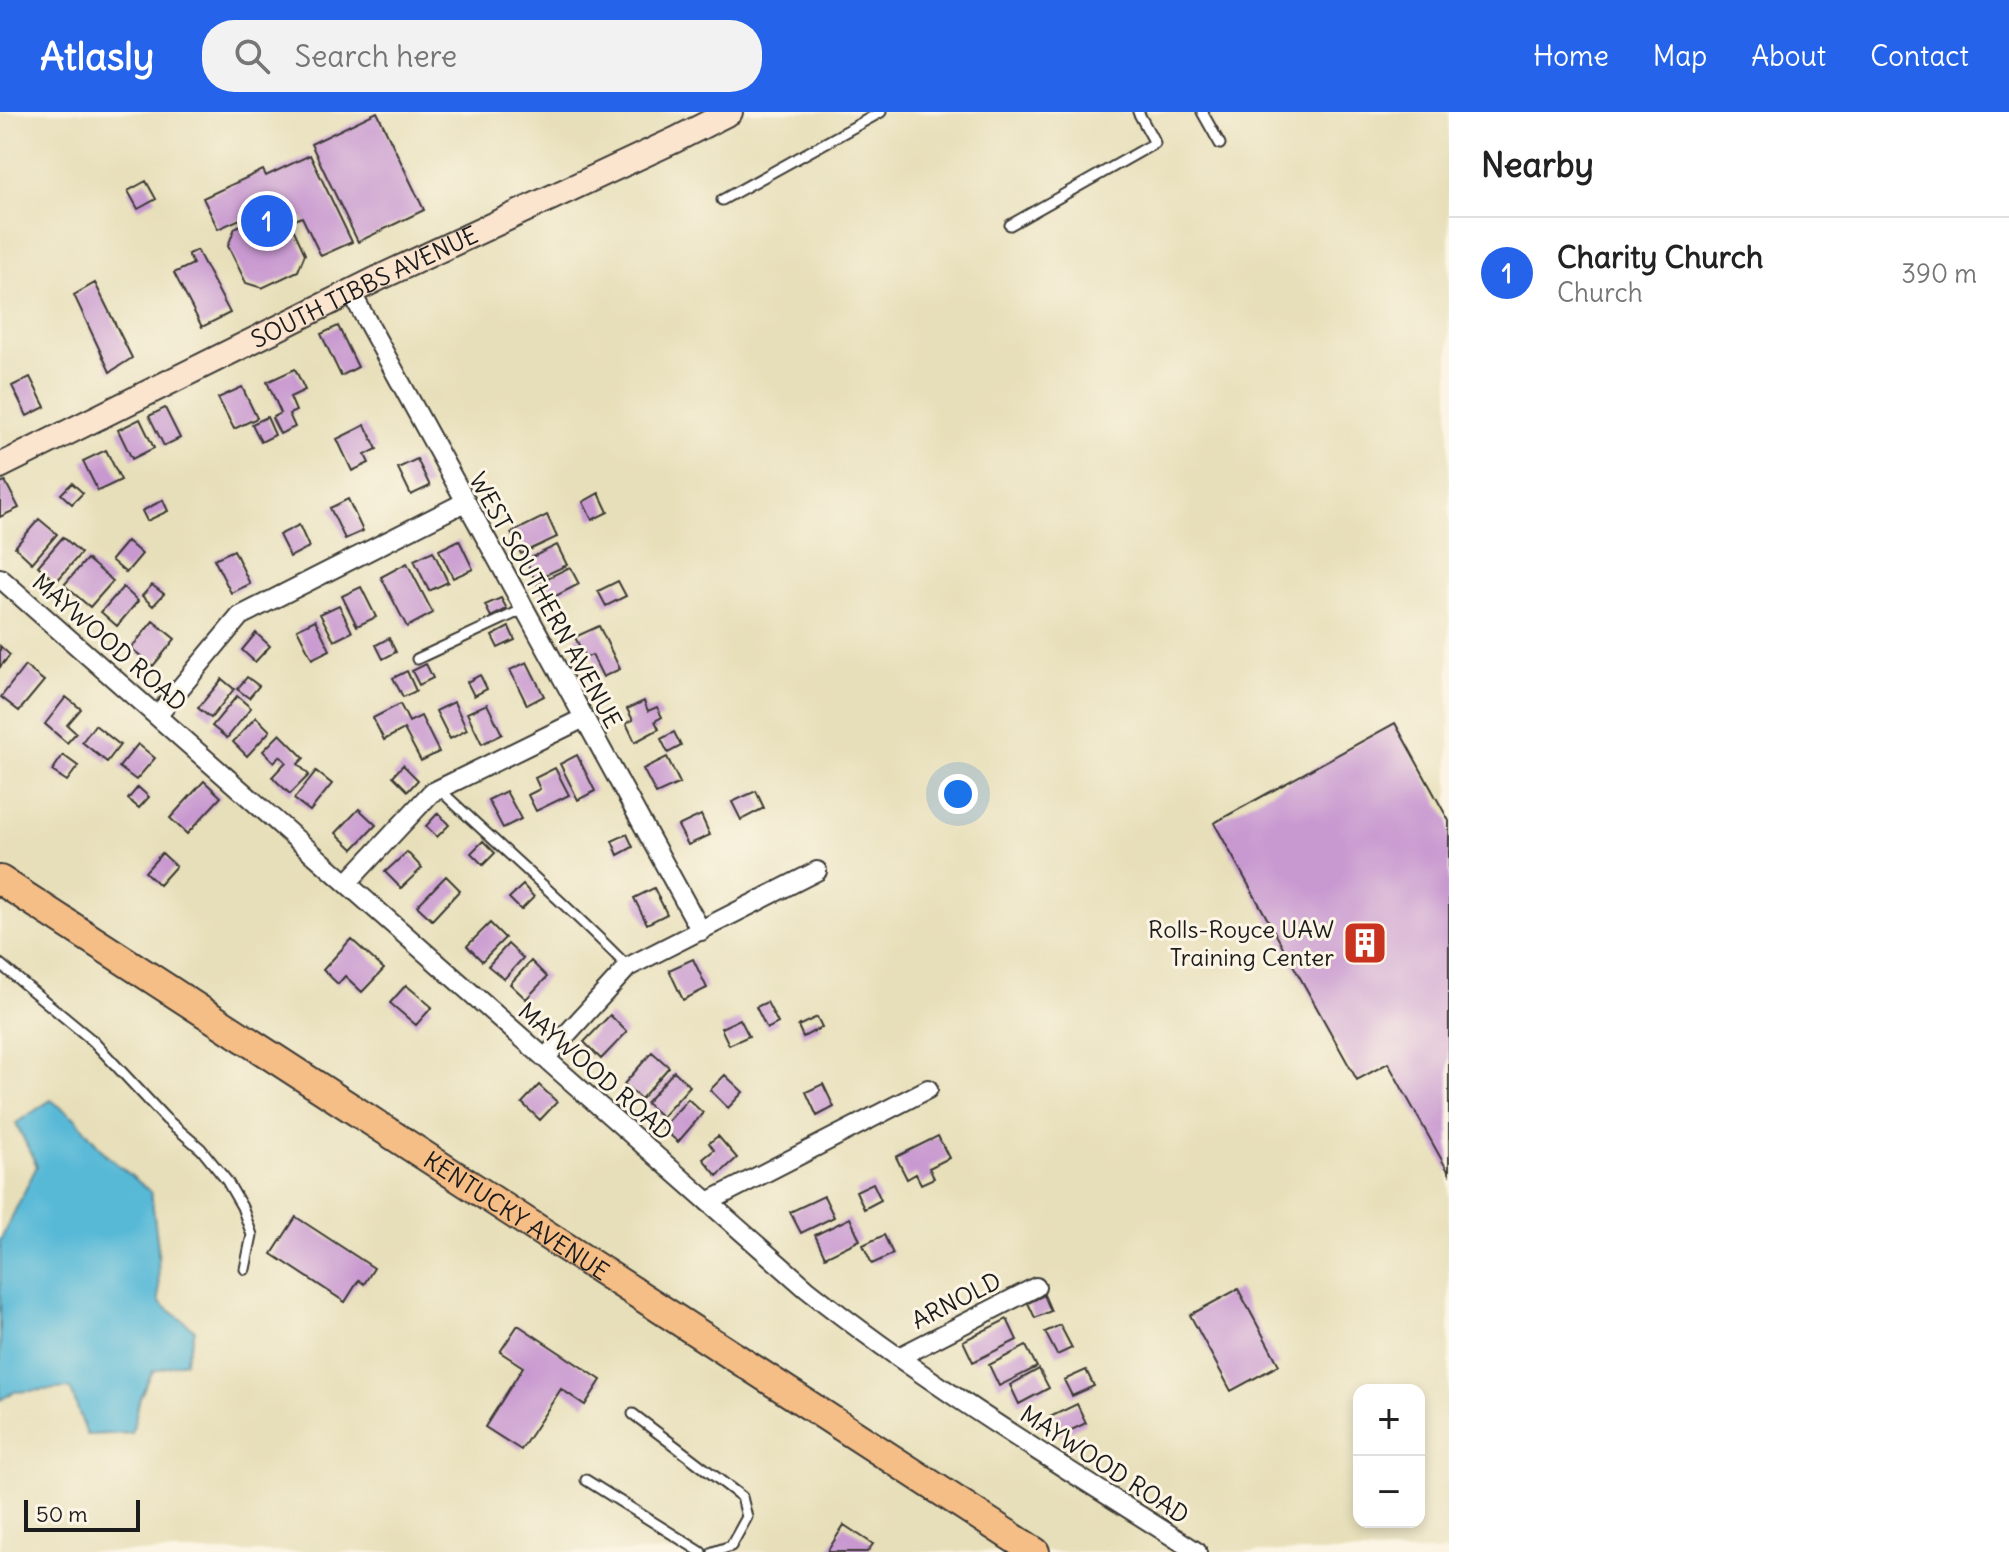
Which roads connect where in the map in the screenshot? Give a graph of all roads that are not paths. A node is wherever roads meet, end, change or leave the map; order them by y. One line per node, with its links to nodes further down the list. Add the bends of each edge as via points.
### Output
1 (730, 112): 8 (main road, SOUTH TIBBS AVENUE)
2 (881, 112): 6 (lane)
3 (1138, 112): 7 (lane, via 1155,143)
4 (1202, 112): 5 (lane)
5 (1220, 144)
6 (722, 200)
7 (1010, 225)
8 (351, 292): 9 (main road, SOUTH TIBBS AVENUE); 10 (street, WEST SOUTHERN AVENUE)
9 (0, 466)
10 (465, 502): 12 (street, WEST SOUTHERN AVENUE); 14 (street, via 240,616)
11 (0, 578): 14 (street, MAYWOOD ROAD)
12 (524, 609): 13 (lane); 15 (street, WEST SOUTHERN AVENUE)
13 (417, 659)
14 (157, 716): 19 (street, MAYWOOD ROAD)
15 (584, 718): 16 (street); 20 (street, WEST SOUTHERN AVENUE)
16 (439, 789): 19 (street); 22 (lane)
17 (817, 871): 20 (street)
18 (0, 880): 33 (main road, KENTUCKY AVENUE)
19 (347, 883): 23 (street, MAYWOOD ROAD)
20 (701, 931): 22 (street)
21 (0, 964): 26 (lane, via 93,1041 227,1181 252,1235)
22 (628, 967): 23 (street)
23 (545, 1058): 25 (street, MAYWOOD ROAD)
24 (928, 1089): 25 (street)
25 (708, 1202): 28 (street, MAYWOOD ROAD, via 807,1289)
26 (245, 1269)
27 (1036, 1287): 28 (street, ARNOLD)
28 (899, 1357): 34 (street, MAYWOOD ROAD)
29 (633, 1414): 32 (lane, via 742,1497 747,1517 731,1546)
30 (586, 1480): 31 (lane)
31 (701, 1552)
32 (713, 1552)
33 (1035, 1552)
34 (1197, 1552)

